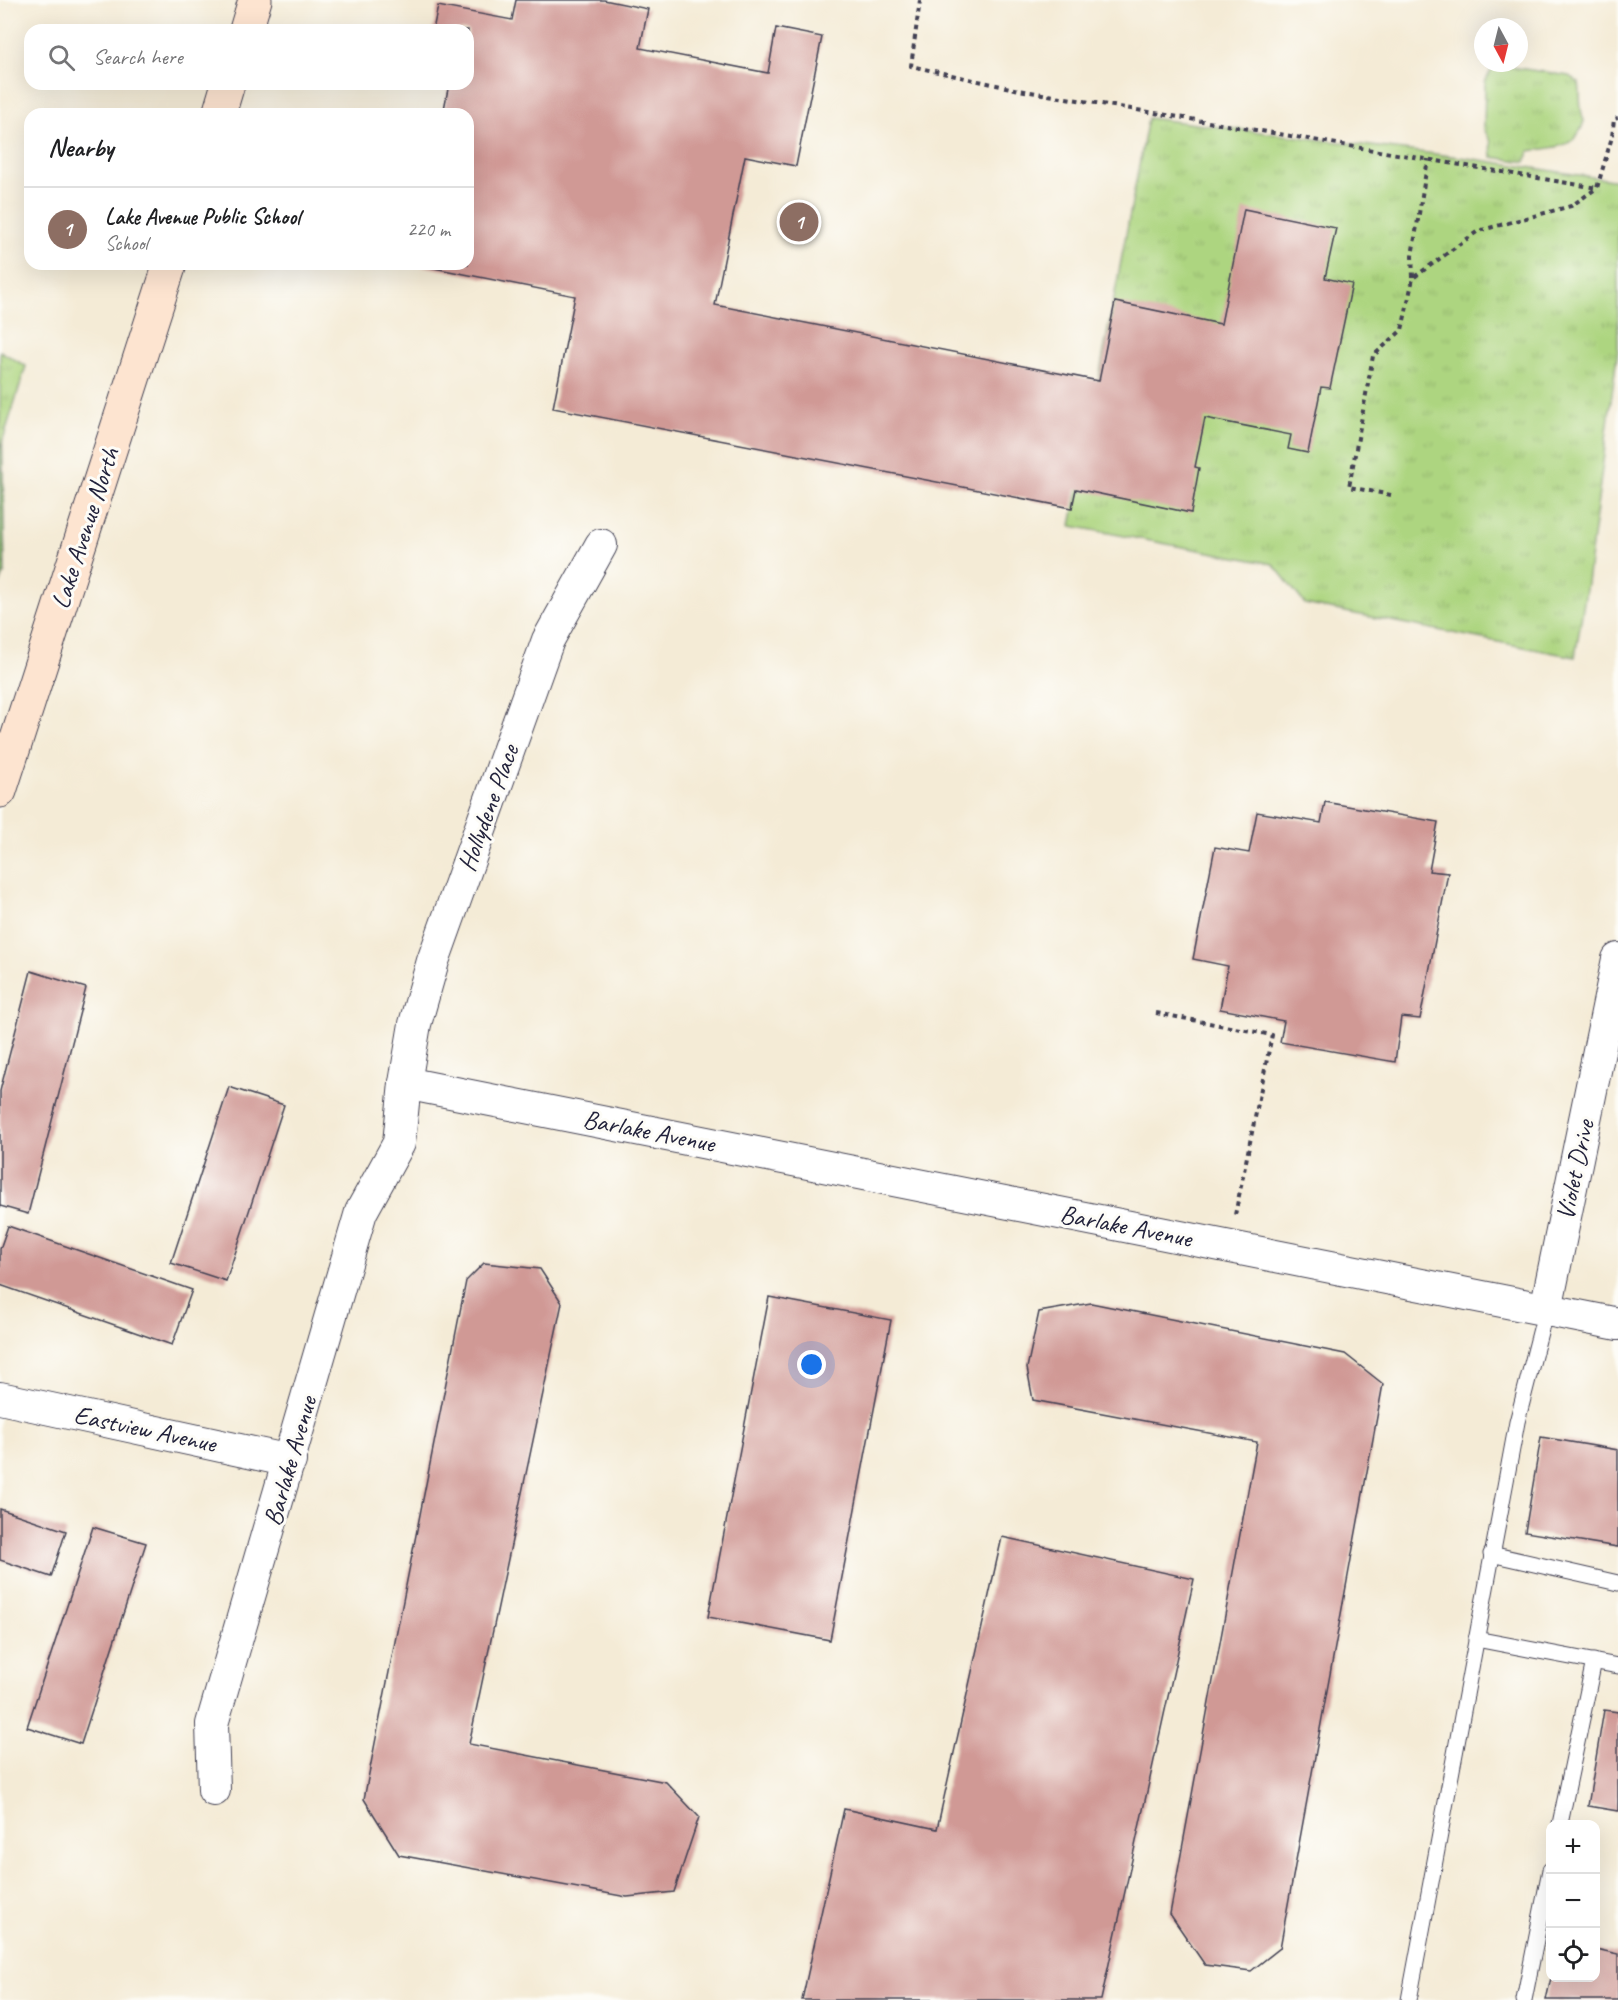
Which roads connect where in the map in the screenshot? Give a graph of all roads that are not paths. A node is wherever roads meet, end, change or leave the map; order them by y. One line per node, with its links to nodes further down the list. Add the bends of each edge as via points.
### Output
1 (255, 0): 2 (street)
2 (248, 24)
3 (226, 90): 4 (street)
4 (221, 108)
5 (168, 270): 7 (street, Lake Avenue North)
6 (601, 545): 9 (street, Hollydene Place, via 548,640 433,961 415,1024)
7 (0, 792)
8 (1618, 959): 10 (street, Violet Drive)
9 (405, 1083): 10 (street, Barlake Avenue); 13 (street, Barlake Avenue, via 399,1143 361,1212)
10 (1546, 1309): 11 (street, Barlake Avenue); 14 (lane, via 1517,1422)
11 (1618, 1324)
12 (0, 1398): 13 (street, Eastview Avenue)
13 (290, 1461): 19 (street, Barlake Avenue, via 212,1724)
14 (1491, 1554): 15 (lane); 16 (lane)
15 (1618, 1583)
16 (1476, 1639): 17 (lane); 22 (lane)
17 (1594, 1661): 18 (lane); 20 (lane)
18 (1618, 1666)
19 (214, 1790)
20 (1561, 1820)
21 (1550, 1874): 23 (lane)
22 (1409, 2000)
23 (1524, 2000)

